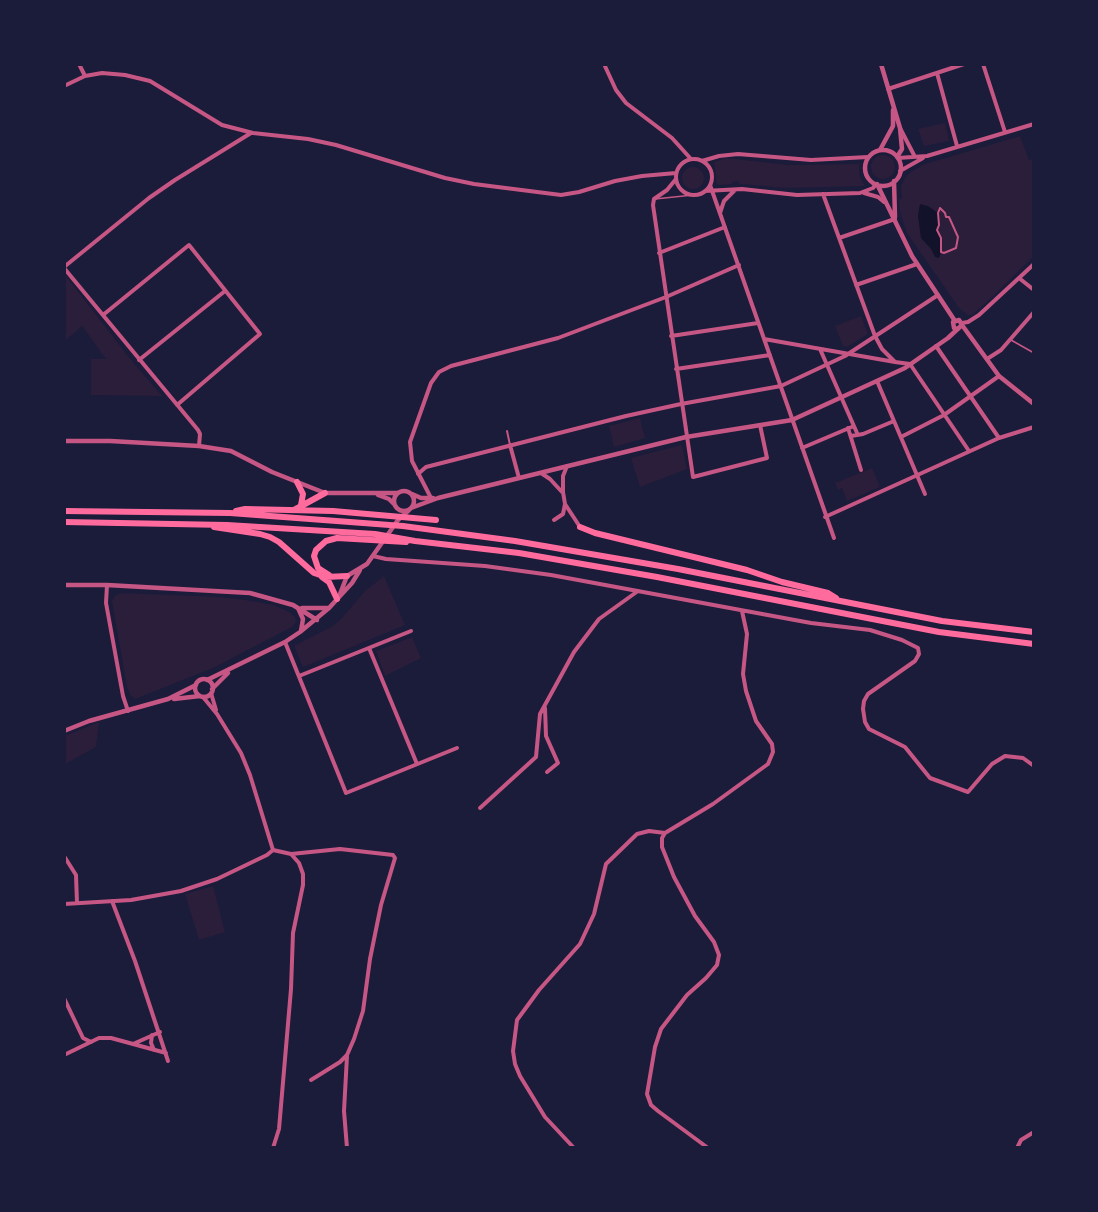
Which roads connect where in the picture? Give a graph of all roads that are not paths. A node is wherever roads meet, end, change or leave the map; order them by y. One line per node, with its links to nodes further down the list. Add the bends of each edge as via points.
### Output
1 (79, 64): 7 (street)
2 (604, 64): 21 (street, via 626,103 672,138)
3 (881, 64): 9 (street)
4 (964, 64): 6 (street)
5 (983, 64): 13 (street)
6 (937, 74): 9 (street); 15 (street)
7 (85, 76): 8 (street); 14 (street, via 102,73 150,81 210,119)
8 (64, 86)
9 (888, 89): 10 (street)
10 (893, 104): 12 (street); 16 (street, via 892,126)
11 (1034, 124): 13 (street)
12 (900, 128): 19 (street); 20 (street, via 902,149)
13 (1005, 132): 15 (street)
14 (253, 133): 24 (street, via 336,144 445,178 561,195 615,181); 46 (street, via 158,192)
15 (957, 146): 17 (street)
16 (880, 150): 18 (street); 20 (street)
17 (927, 156): 19 (street); 23 (street)
18 (868, 157): 22 (street, via 811,160 738,154); 27 (street, via 866,172)
19 (916, 157): 20 (street)
20 (897, 158): 23 (street)
21 (691, 159): 22 (street); 24 (street, via 679,166)
22 (702, 161): 28 (street, via 711,171)
23 (900, 171): 26 (street)
24 (676, 173): 25 (street)
25 (676, 179): 34 (street, via 682,190); 35 (street)
26 (894, 181): 27 (street); 39 (street)
27 (877, 184): 32 (street); 36 (street)
28 (710, 185): 30 (street); 31 (street)
29 (737, 189): 30 (street); 33 (street); 38 (street, via 724,201)
30 (712, 190): 31 (street); 38 (street)
31 (705, 191): 34 (street)
32 (863, 193): 33 (street); 36 (street)
33 (823, 194): 41 (street)
34 (693, 195): 35 (lane)
35 (654, 200): 42 (street)
36 (887, 203): 39 (street)
37 (940, 208): 37 (street, via 937,230 944,253 957,248 958,237 950,217)
38 (720, 214): 40 (street)
39 (895, 219): 41 (street); 43 (street)
40 (725, 227): 42 (street); 45 (street)
41 (839, 238): 48 (street)
42 (659, 253): 52 (street)
43 (917, 264): 48 (street); 51 (street)
44 (1034, 264): 47 (street)
45 (739, 265): 52 (street); 55 (street)
46 (64, 267): 54 (street)
47 (1019, 278): 49 (street); 56 (street, via 979,315)
48 (856, 285): 58 (street)
49 (1034, 290)
50 (225, 291): 54 (street, via 189,245); 67 (street); 79 (street, via 261,334)
51 (938, 295): 56 (street); 58 (street)
52 (666, 297): 57 (street); 101 (street, via 558,338 439,372 431,383 410,442)
53 (1034, 312): 60 (street)
54 (103, 315): 67 (street)
55 (758, 322): 57 (street); 59 (street)
56 (960, 326): 61 (street); 66 (street)
57 (671, 336): 71 (street)
58 (875, 336): 63 (street); 68 (street)
59 (764, 339): 62 (street); 65 (street)
60 (1010, 339): 64 (lane); 66 (street)
61 (936, 346): 69 (street); 76 (street)
62 (820, 349): 63 (street); 70 (street)
63 (849, 353): 68 (street); 70 (street)
64 (1034, 353)
65 (770, 355): 71 (street); 74 (street)
66 (987, 359): 72 (street)
67 (139, 360): 79 (street)
68 (895, 362): 69 (street)
69 (910, 364): 73 (street); 80 (street)
70 (827, 365): 74 (street); 75 (street)
71 (676, 369): 77 (street)
72 (999, 376): 76 (street); 78 (street)
73 (877, 381): 75 (street); 82 (street)
74 (781, 387): 77 (street); 81 (street)
75 (841, 397): 81 (street); 84 (street)
76 (971, 397): 80 (street); 92 (street)
77 (681, 404): 90 (street); 94 (street)
78 (1034, 404)
79 (177, 405): 95 (street, via 198,430)
80 (945, 415): 91 (street); 97 (street)
81 (792, 420): 83 (street); 96 (street)
82 (894, 421): 88 (street); 91 (street)
83 (760, 425): 90 (street); 90 (street, via 767,458 693,477)
84 (854, 426): 86 (street); 88 (street)
85 (1034, 427): 92 (street)
86 (848, 428): 89 (street); 96 (street)
87 (507, 431): 94 (street)
88 (857, 433): 89 (street)
89 (851, 436): 99 (street)
90 (686, 437): 98 (street)
91 (901, 437): 102 (street)
92 (999, 438): 97 (street)
93 (64, 441): 95 (street)
94 (510, 445): 101 (street, via 426,467); 103 (street)
95 (199, 446): 104 (street, via 231,451)
96 (802, 448): 120 (street)
97 (969, 451): 102 (street)
98 (567, 466): 100 (street); 105 (street)
99 (861, 470)
100 (540, 472): 103 (street); 105 (street)
101 (418, 474): 111 (street)
102 (917, 475): 110 (street); 120 (street)
103 (519, 478): 112 (street)
104 (297, 482): 106 (street); 114 (highway, via 303,494)
105 (562, 492): 113 (street)
106 (325, 493): 108 (street); 114 (highway)
107 (398, 493): 108 (street); 109 (street); 115 (street, via 394,498)
108 (375, 494): 115 (street)
109 (412, 494): 111 (street); 116 (street)
110 (925, 494)
111 (431, 498): 112 (street)
112 (438, 498): 116 (street)
113 (565, 504): 123 (street, via 563,514); 126 (street)
114 (301, 506): 117 (highway)
115 (396, 506): 116 (street, via 403,511); 121 (street)
116 (410, 509): 121 (street)
117 (294, 510): 119 (highway, via 245,509); 122 (highway)
118 (64, 511): 119 (highway)
119 (230, 513): 138 (highway, via 403,526 538,545)
120 (825, 517): 128 (street)
121 (398, 520): 129 (street)
122 (436, 520)
123 (554, 520)
124 (64, 522): 125 (highway)
125 (208, 526): 127 (highway); 131 (highway, via 270,537)
126 (580, 526): 138 (highway, via 828,593)
127 (374, 538): 133 (highway, via 337,538 320,545 315,563); 147 (highway, via 519,553 939,632)
128 (834, 538)
129 (373, 556): 130 (street); 136 (street, via 485,566)
130 (360, 570): 132 (street); 137 (street)
131 (319, 575): 133 (highway); 137 (highway, via 329,582)
132 (348, 576): 133 (highway); 137 (street)
133 (333, 577)
134 (64, 585): 135 (street)
135 (107, 585): 139 (street, via 250,593); 157 (street, via 106,603)
136 (639, 591): 141 (street); 156 (street, via 591,628)
137 (338, 599): 140 (street)
138 (842, 601): 145 (highway, via 942,621)
139 (298, 608): 140 (street); 142 (street); 144 (street, via 303,620)
140 (329, 608): 142 (street)
141 (742, 610): 162 (street, via 870,630 918,648 915,661 868,694 863,717 869,729 905,747 930,778 968,792 992,764 1005,756 1023,758); 165 (street, via 747,634 743,674 756,721 772,744 768,764)
142 (317, 620): 144 (street)
143 (411, 631): 148 (street)
144 (300, 632): 146 (street)
145 (1034, 632)
146 (285, 642): 149 (street); 150 (street)
147 (1034, 644)
148 (369, 648): 150 (street); 161 (street)
149 (235, 667): 151 (street); 153 (street, via 219,679)
150 (299, 676): 161 (street, via 346,793)
151 (207, 680): 152 (street); 153 (street)
152 (196, 685): 154 (street); 155 (street)
153 (212, 691): 154 (street); 158 (street)
154 (202, 696): 155 (street); 158 (street)
155 (168, 699): 157 (street)
156 (545, 708): 163 (street, via 546,736 558,763); 164 (street, via 540,714 536,757)
157 (128, 712): 159 (street)
158 (217, 714): 166 (street, via 241,753)
159 (64, 731)
160 (457, 748): 161 (street)
161 (417, 764)
162 (1034, 766)
163 (547, 772)
164 (480, 808)
165 (665, 833): 188 (street, via 637,834 606,864 594,914 580,944 517,1020 513,1051 520,1076 545,1117); 189 (street, via 662,847 674,877 719,955 717,965 687,995 662,1029 647,1094 651,1105)
166 (273, 850): 167 (street); 169 (street, via 195,887)
167 (291, 854): 182 (street, via 340,849 395,858 381,905 363,1011); 186 (street, via 299,863 303,885 294,933 279,1129)
168 (64, 856): 170 (street, via 76,875)
169 (112, 901): 170 (street); 173 (street)
170 (77, 903): 171 (street)
171 (64, 904)
172 (64, 999): 175 (street)
173 (159, 1032): 174 (street); 180 (street)
174 (153, 1035): 177 (street); 179 (street)
175 (83, 1038): 176 (street); 178 (street)
176 (92, 1042): 177 (street, via 111,1038); 178 (street)
177 (132, 1044): 179 (street)
178 (78, 1049): 181 (street)
179 (154, 1050): 180 (street)
180 (166, 1053): 183 (street)
181 (64, 1055)
182 (347, 1055): 184 (street); 187 (street)
183 (168, 1060)
184 (311, 1080)
185 (1034, 1132): 190 (street)
186 (273, 1148)
187 (347, 1148)
188 (574, 1148)
189 (708, 1148)
190 (1017, 1148)

